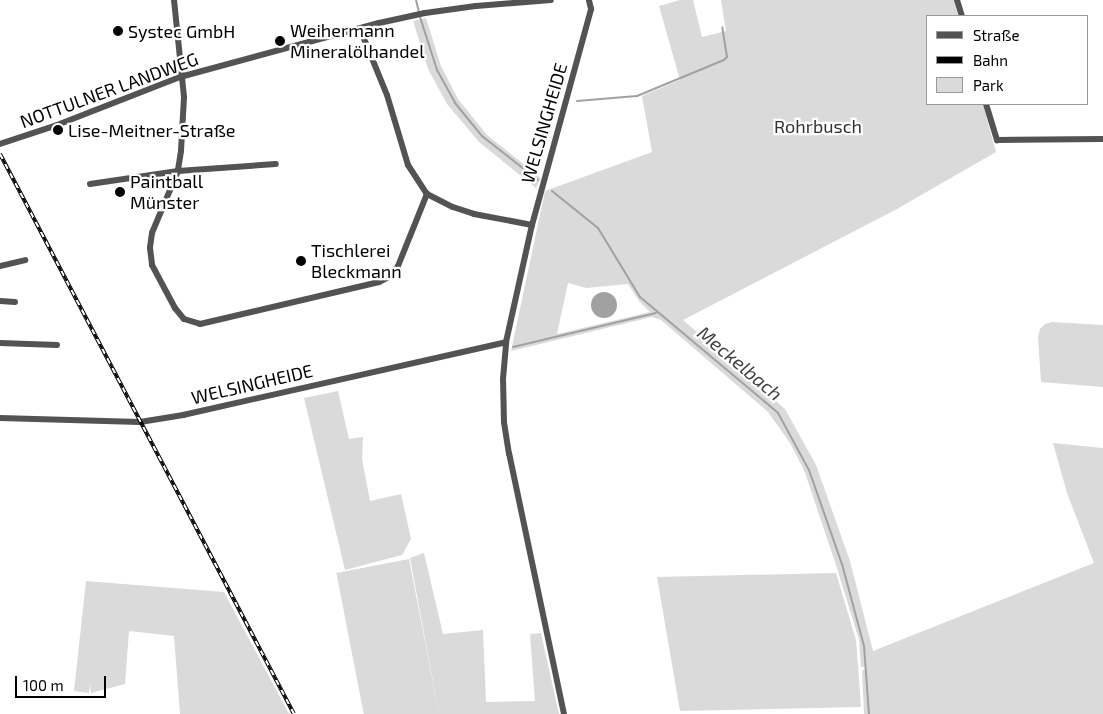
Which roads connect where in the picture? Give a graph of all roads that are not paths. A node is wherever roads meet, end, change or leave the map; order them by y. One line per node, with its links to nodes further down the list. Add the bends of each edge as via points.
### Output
1 (174, 0): 8 (street)
2 (550, 0): 5 (street, NOTTULNER LANDWEG)
3 (589, 0): 16 (street, WELSINGHEIDE, via 591,9)
4 (957, 0): 6 (street)
5 (492, 2): 7 (street, NOTTULNER LANDWEG, via 414,15)
6 (962, 15)
7 (360, 29): 8 (street, NOTTULNER LANDWEG); 15 (street, via 387,95 408,165)
8 (180, 77): 11 (street, NOTTULNER LANDWEG); 13 (street, via 184,116)
9 (986, 105): 10 (street, via 996,140)
10 (1103, 139)
11 (0, 144)
12 (276, 164): 13 (street)
13 (178, 171): 14 (street); 15 (street, via 152,233 152,265 175,308 184,318 200,324 379,282 391,276)
14 (90, 184)
15 (427, 194): 16 (street, via 474,214)
16 (532, 225): 21 (street, WELSINGHEIDE)
17 (25, 260): 18 (street)
18 (0, 266)
19 (0, 301): 20 (street)
20 (15, 302)
21 (506, 342): 24 (street, WELSINGHEIDE, via 140,422); 25 (street, WELSINGHEIDE, via 504,422)
22 (0, 343): 23 (street)
23 (57, 345)
24 (0, 418)
25 (564, 714)

